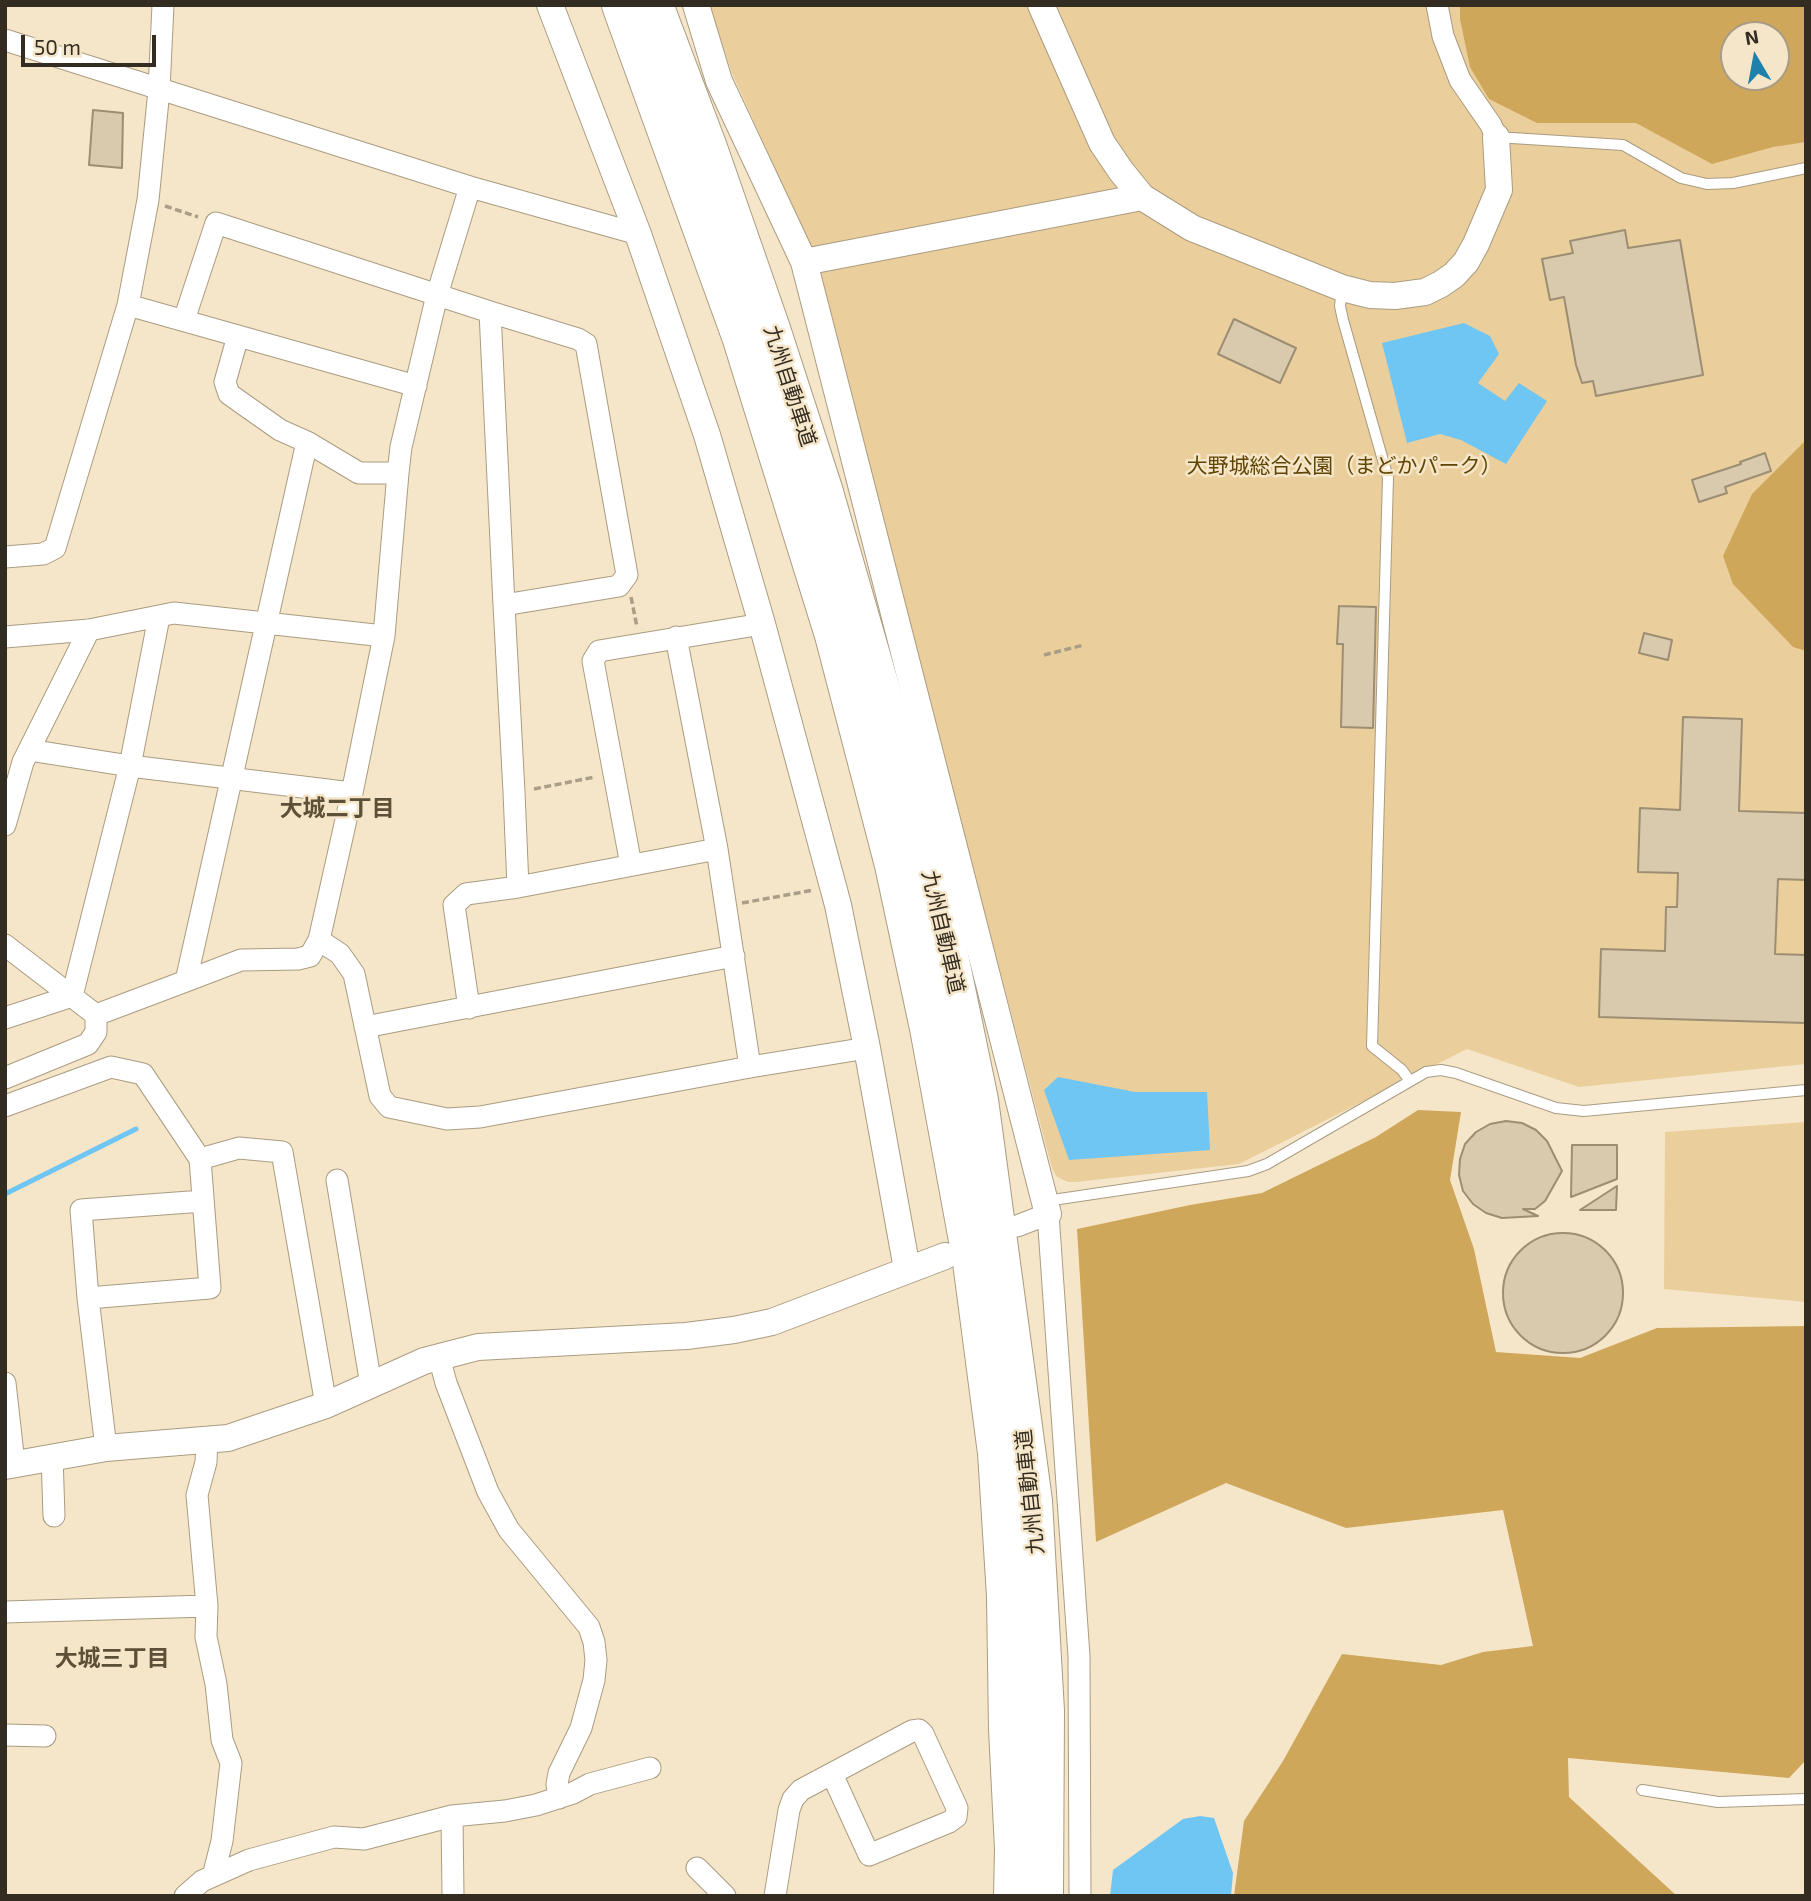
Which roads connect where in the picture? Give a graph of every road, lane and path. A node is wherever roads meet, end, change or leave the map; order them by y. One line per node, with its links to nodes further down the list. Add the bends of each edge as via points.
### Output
1 (163, 5): 9 (street)
2 (550, 5): 16 (street)
3 (621, 5): 100 (highway, 九州自動車道, via 741,339 827,610 894,865 929,1028 972,1262 997,1453 1006,1596)
4 (654, 5): 101 (highway, 九州自動車道, via 771,328 831,514 901,759 976,1086 1033,1501 1045,1711)
5 (696, 5): 17 (street, via 719,81)
6 (1041, 5): 13 (street, via 1102,143)
7 (1437, 5): 10 (street, via 1443,36 1461,80)
8 (5, 40): 9 (street)
9 (159, 90): 12 (street); 14 (street)
10 (1496, 137): 11 (lane, via 1623,145 1681,178 1707,184); 18 (street, via 1497,198 1466,262 1454,275 1424,292 1395,296)
11 (1806, 168)
12 (470, 187): 16 (street); 19 (street)
13 (1142, 197): 17 (street); 18 (street, via 1192,228)
14 (148, 200): 15 (path); 20 (street)
15 (216, 223): 19 (street); 22 (street)
16 (638, 234): 32 (street, via 707,435)
17 (804, 262): 70 (street)
18 (1342, 288): 64 (lane, via 1342,313 1388,478 1372,1046)
19 (437, 295): 21 (street); 24 (street)
20 (128, 305): 22 (street); 27 (street, via 55,548 43,554)
21 (491, 312): 28 (street, via 586,344); 29 (street)
22 (184, 320): 23 (street)
23 (239, 336): 24 (street); 25 (street, via 225,382 229,394 280,430)
24 (416, 386): 26 (street)
25 (307, 442): 26 (street, via 359,472); 31 (street)
26 (398, 473): 34 (street)
27 (5, 557)
28 (627, 575): 29 (street, via 618,586); 37 (path)
29 (504, 605): 44 (street)
30 (159, 617): 31 (street, via 174,613); 33 (street); 41 (street)
31 (265, 624): 34 (street); 43 (street)
32 (762, 624): 36 (street); 49 (street)
33 (89, 630): 35 (street); 40 (street)
34 (384, 636): 45 (street)
35 (5, 637)
36 (676, 637): 37 (street); 47 (street)
37 (640, 643): 42 (street, via 598,651 593,661)
38 (1084, 645): 39 (path)
39 (1044, 655)
40 (19, 755): 41 (street); 46 (street)
41 (130, 766): 43 (street); 56 (street)
42 (614, 773): 44 (path); 48 (street)
43 (232, 780): 45 (street); 55 (street)
44 (514, 792): 50 (street)
45 (352, 793): 52 (street)
46 (5, 825)
47 (717, 849): 48 (street); 51 (street)
48 (631, 865): 50 (street)
49 (833, 886): 51 (path); 61 (street)
50 (518, 887): 57 (street, via 466,894 454,905)
51 (726, 905): 54 (street)
52 (319, 940): 55 (street, via 310,956 241,960); 60 (street, via 340,954 354,974)
53 (5, 945): 56 (street)
54 (734, 956): 57 (street); 62 (street)
55 (186, 981): 58 (street)
56 (72, 996): 58 (street); 59 (street)
57 (469, 1007): 60 (street)
58 (96, 1015): 63 (street, via 96,1032 88,1044)
59 (5, 1018)
60 (365, 1027): 62 (street, via 380,1096 389,1107 447,1119 480,1117)
61 (867, 1048): 62 (street); 73 (street)
62 (750, 1067)
63 (5, 1078)
64 (1410, 1081): 65 (lane, via 1426,1073 1448,1072 1556,1108 1584,1111); 70 (lane, via 1248,1171)
65 (1806, 1090)
66 (5, 1107): 67 (street, via 111,1067 143,1074)
67 (200, 1159): 69 (street); 78 (street, via 239,1148 282,1152)
68 (337, 1180): 77 (street)
69 (203, 1201): 74 (street, via 210,1287); 74 (street, via 81,1210)
70 (1046, 1208): 71 (street); 102 (street, via 1079,1656)
71 (1017, 1226)
72 (945, 1256): 73 (street)
73 (907, 1269): 75 (street, via 806,1311 734,1331 478,1348)
74 (88, 1298): 80 (street)
75 (439, 1357): 77 (street); 91 (street, via 488,1492 509,1530 589,1627 594,1642 594,1680 581,1728 559,1773)
76 (5, 1383): 82 (street)
77 (371, 1385): 78 (street)
78 (326, 1405): 79 (street, via 228,1438)
79 (207, 1439): 80 (street); 84 (street, via 197,1495)
80 (106, 1448): 81 (street)
81 (52, 1456): 82 (street); 83 (street)
82 (10, 1465)
83 (54, 1516)
84 (207, 1606): 85 (street); 95 (street, via 205,1637 222,1740 231,1763)
85 (5, 1612)
86 (5, 1735): 87 (street)
87 (46, 1737)
88 (650, 1768): 91 (street)
89 (832, 1774): 89 (street, via 919,1730 957,1808 956,1817 869,1855); 99 (street, via 793,1799)
90 (1642, 1790): 92 (lane, via 1718,1802)
91 (558, 1798): 93 (street, via 505,1811)
92 (1806, 1799)
93 (452, 1816): 95 (street, via 364,1839 334,1837 249,1860); 97 (street)
94 (697, 1868): 98 (street)
95 (213, 1877): 96 (street)
96 (185, 1896)
97 (453, 1896)
98 (725, 1896)
99 (775, 1896)
100 (1013, 1896)
101 (1044, 1896)
102 (1080, 1896)

